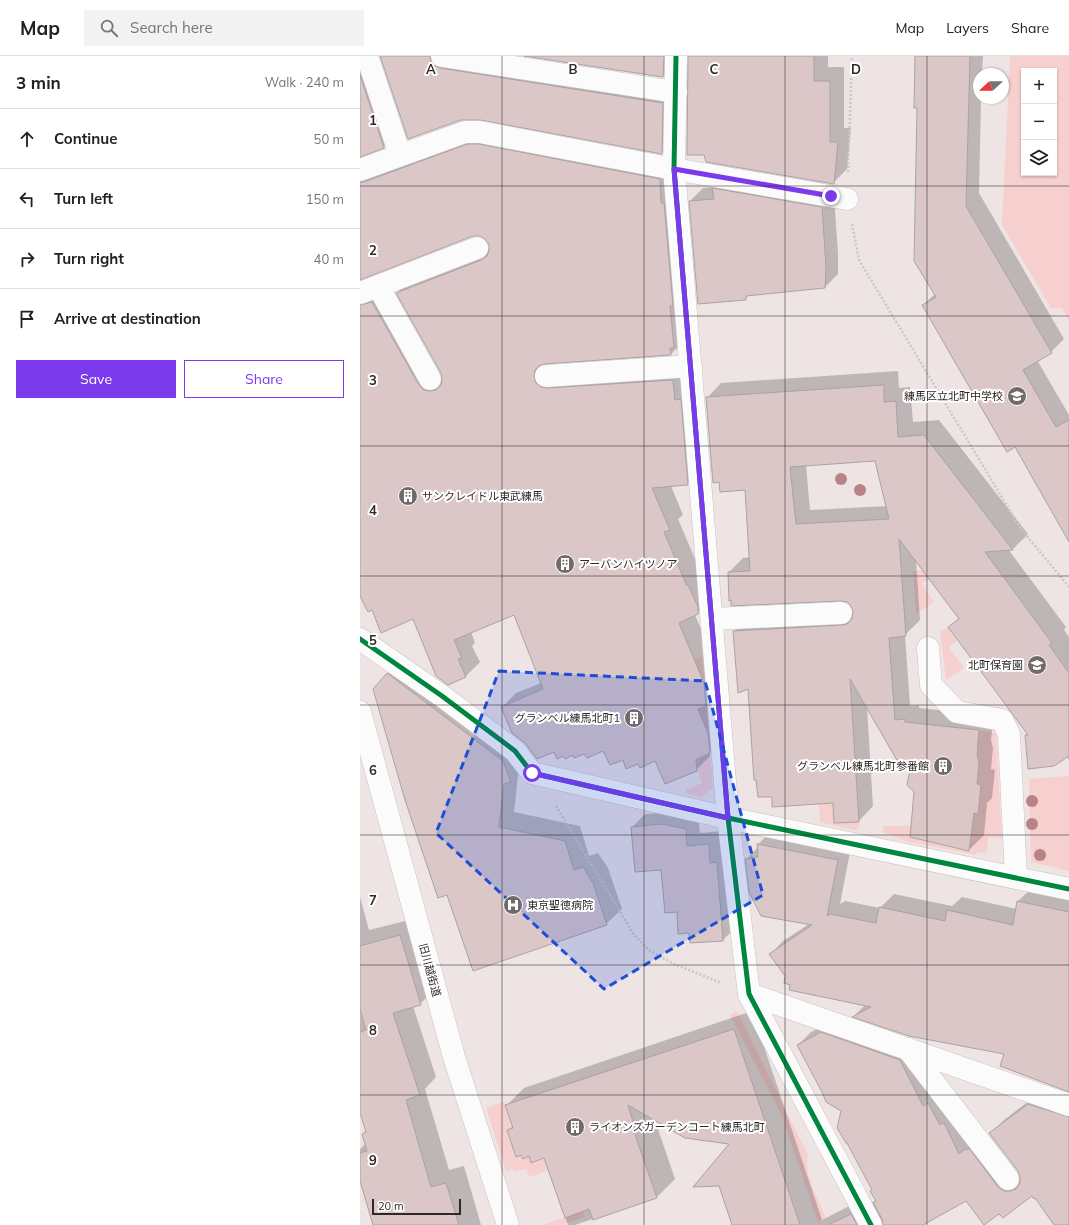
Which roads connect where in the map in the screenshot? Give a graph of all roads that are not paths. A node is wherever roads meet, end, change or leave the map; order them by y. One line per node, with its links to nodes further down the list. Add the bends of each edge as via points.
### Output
1 (442, 56): 4 (street)
2 (676, 56): 4 (street)
3 (370, 62): 5 (street)
4 (676, 92): 6 (street)
5 (400, 156): 6 (street, via 465,132 480,132); 7 (street)
6 (674, 169): 8 (street); 11 (street)
7 (360, 170)
8 (847, 199)
9 (477, 248): 10 (street)
10 (369, 290): 13 (street)
11 (691, 366): 12 (street); 15 (street)
12 (546, 376)
13 (430, 379)
14 (841, 613): 15 (street)
15 (712, 619): 19 (street)
16 (360, 639): 19 (street, via 515,751 532,773)
17 (928, 648): 20 (street, via 931,685 957,712 1002,720 1009,734)
18 (360, 712): 26 (street, 旧川越街道, via 454,1057)
19 (728, 818): 20 (street); 22 (street)
20 (1016, 878): 21 (street)
21 (1069, 889)
22 (749, 994): 23 (street); 27 (street)
23 (908, 1049): 24 (street); 25 (street)
24 (1069, 1105)
25 (1008, 1179)
26 (508, 1225)
27 (871, 1225)

